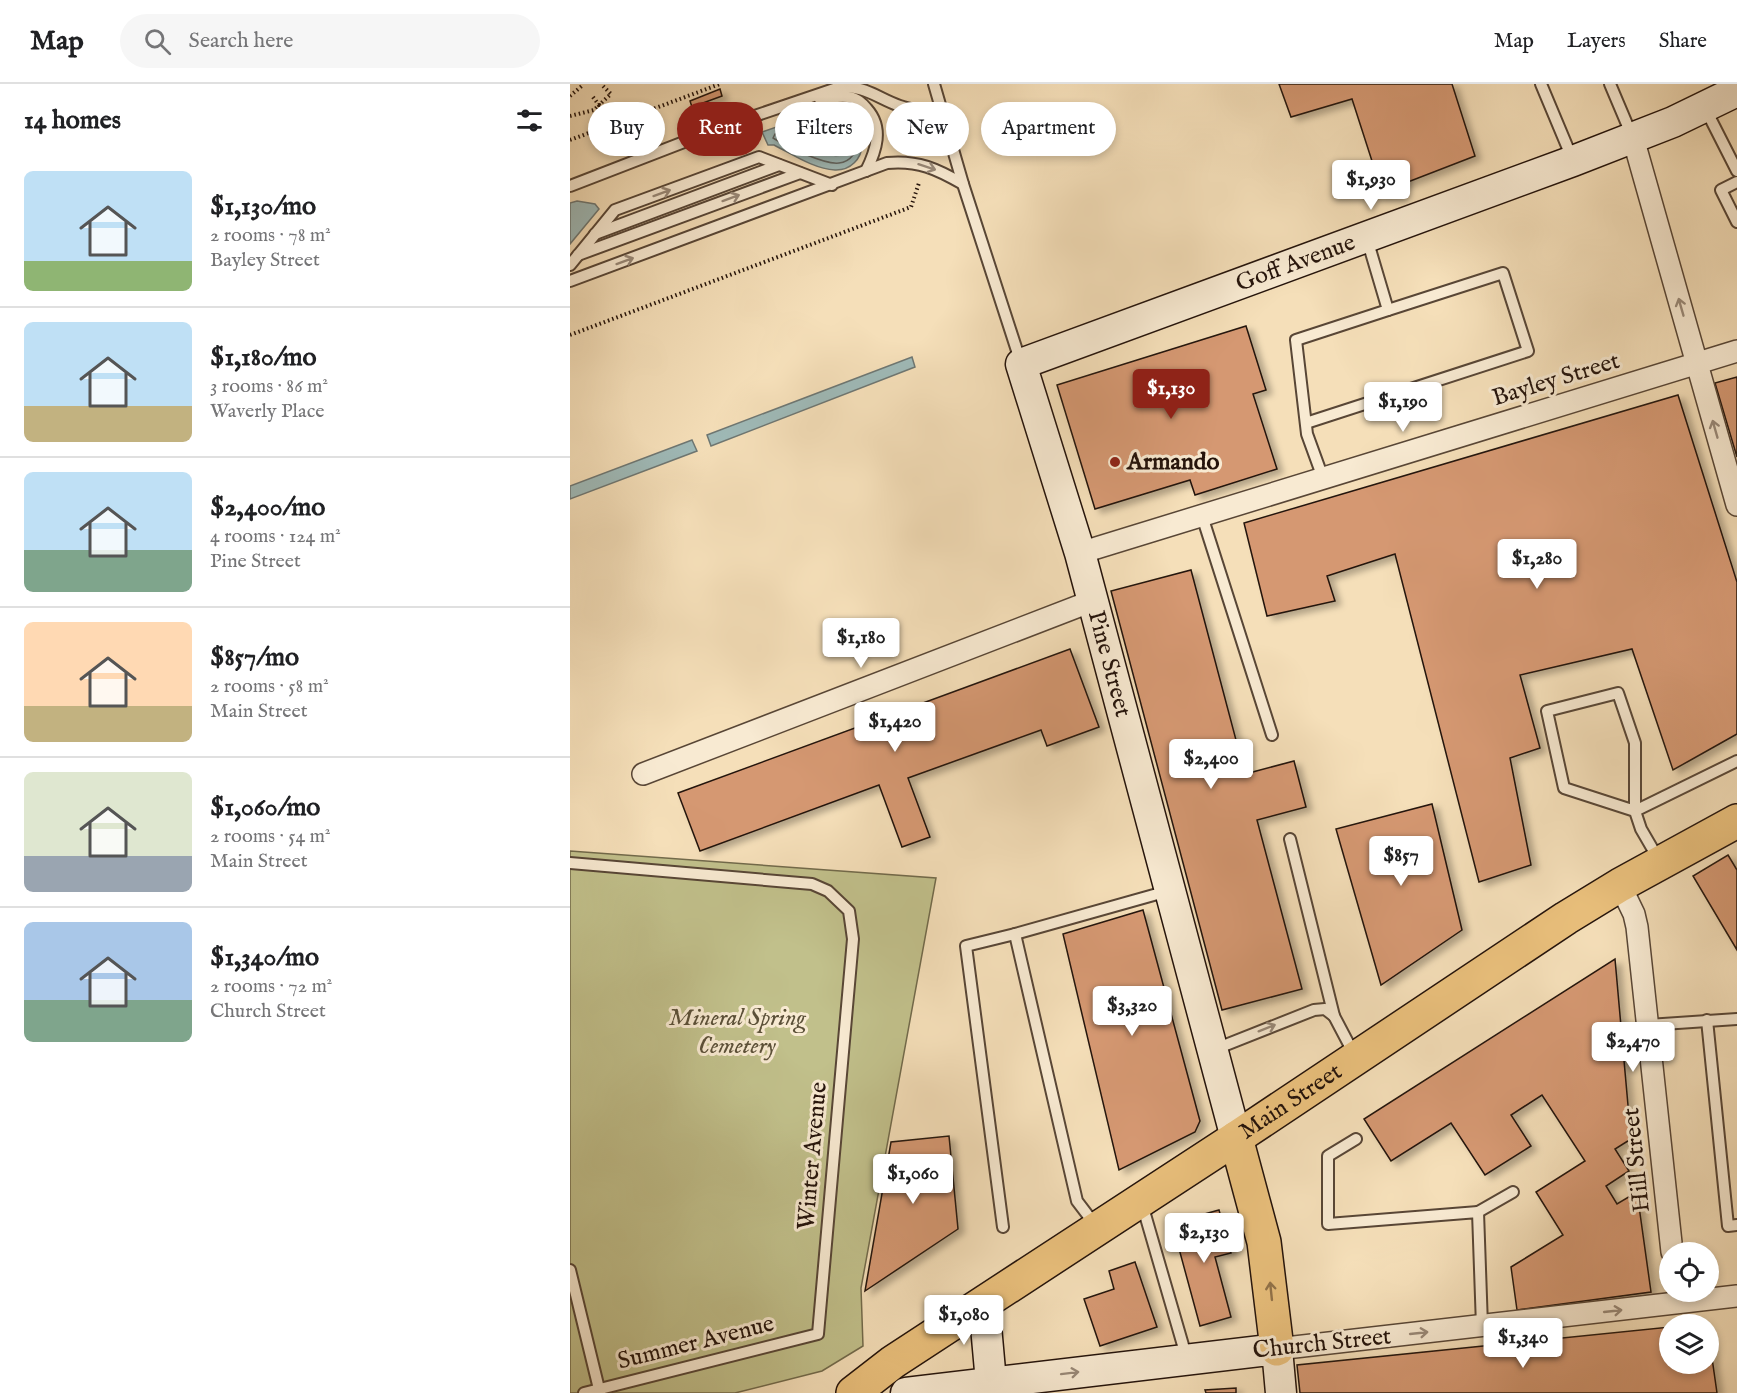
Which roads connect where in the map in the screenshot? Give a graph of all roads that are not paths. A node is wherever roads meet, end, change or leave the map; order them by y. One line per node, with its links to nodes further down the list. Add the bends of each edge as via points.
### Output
1 (934, 84): 7 (lane, Pine Street)
2 (1541, 84): 11 (lane)
3 (1610, 84): 9 (lane)
4 (1737, 91): 8 (main road, Goff Avenue)
5 (804, 100): 6 (lane, via 848,86); 13 (lane, via 848,97 860,101 874,117 878,136); 19 (lane)
6 (892, 102)
7 (940, 102)
8 (1705, 108): 9 (main road, Goff Avenue); 14 (lane)
9 (1633, 138): 11 (main road, Goff Avenue); 28 (street, one-way to 9)
10 (955, 156): 17 (lane, Pine Street)
11 (1573, 161): 22 (main road, Goff Avenue)
12 (779, 165): 15 (lane); 21 (lane); 21 (lane, one-way to 12, via 615,210 759,157)
13 (866, 171): 17 (lane, one-way to 17, via 886,163 911,162 931,167); 18 (lane)
14 (1737, 171)
15 (800, 173): 18 (lane); 23 (lane, one-way to 15)
16 (1737, 182): 20 (lane, via 1721,190)
17 (963, 184): 29 (lane, Pine Street)
18 (831, 185): 25 (lane, one-way to 18)
19 (570, 186)
20 (1737, 222)
21 (595, 234): 23 (lane)
22 (1367, 238): 26 (lane); 29 (main road, Goff Avenue)
23 (578, 255): 24 (lane)
24 (570, 265)
25 (570, 281)
26 (1388, 310): 30 (lane, via 1296,340); 30 (lane, via 1503,273 1528,351)
27 (1737, 351): 28 (street, Bayley Street)
28 (1697, 363): 31 (street, Bayley Street); 32 (street, one-way to 28)
29 (1021, 364): 34 (main road, Pine Street)
30 (1306, 423): 31 (lane)
31 (1323, 478): 33 (street, Bayley Street)
32 (1737, 505)
33 (1202, 516): 34 (street, Bayley Street); 36 (lane)
34 (1080, 553): 35 (main road, Pine Street)
35 (1092, 601): 38 (street); 45 (main road, Pine Street)
36 (1272, 735)
37 (1737, 761): 39 (lane)
38 (643, 774)
39 (1635, 811): 39 (lane, via 1635,743 1618,693 1547,711 1564,788); 43 (lane)
40 (1737, 821): 43 (main road, Main Street)
41 (1290, 839): 47 (lane)
42 (570, 863): 68 (lane, Winter Avenue, via 812,884 828,891 849,911 853,939)
43 (1661, 863): 44 (main road, Main Street)
44 (1620, 885): 50 (street, Hill Street, via 1637,927); 52 (main road, Main Street)
45 (1170, 890): 46 (lane); 51 (main road, Pine Street)
46 (1015, 934): 59 (lane, via 966,946); 60 (lane, via 1077,1201)
47 (1334, 1016): 51 (lane, one-way to 47, via 1314,1010 1325,1010); 52 (lane)
48 (1737, 1019): 49 (lane)
49 (1707, 1020): 50 (lane); 58 (lane, via 1728,1226)
50 (1648, 1025): 61 (street, Hill Street)
51 (1213, 1050): 53 (main road, Pine Street)
52 (1356, 1058): 53 (main road, Main Street)
53 (1236, 1138): 56 (main road, Main Street); 69 (main road, Pine Street, one-way to 53, via 1264,1242)
54 (1356, 1139): 57 (lane, via 1328,1156 1328,1224)
55 (1513, 1192): 57 (lane)
56 (1141, 1201): 60 (main road, Main Street); 70 (lane)
57 (1478, 1212): 67 (lane)
58 (1737, 1225)
59 (1003, 1227)
60 (1098, 1228): 66 (main road, Main Street)
61 (1671, 1242)
62 (570, 1270): 72 (lane)
63 (1737, 1296): 64 (street, Church Street)
64 (1719, 1297)
65 (1659, 1301): 67 (street, Church Street, one-way to 65)
66 (984, 1304): 71 (main road); 75 (main road, Main Street, via 893,1362)
67 (1482, 1326): 69 (street, Church Street, one-way to 67)
68 (818, 1334): 72 (lane, Summer Avenue)
69 (1277, 1349): 70 (main road, Church Street); 76 (main road, Pine Street)
70 (1187, 1360): 71 (main road, Church Street, one-way to 70)
71 (992, 1388): 73 (main road, Church Street)
72 (600, 1391): 74 (lane, Summer Avenue)
73 (921, 1392)
74 (584, 1393)
75 (853, 1393)
76 (1281, 1393)

